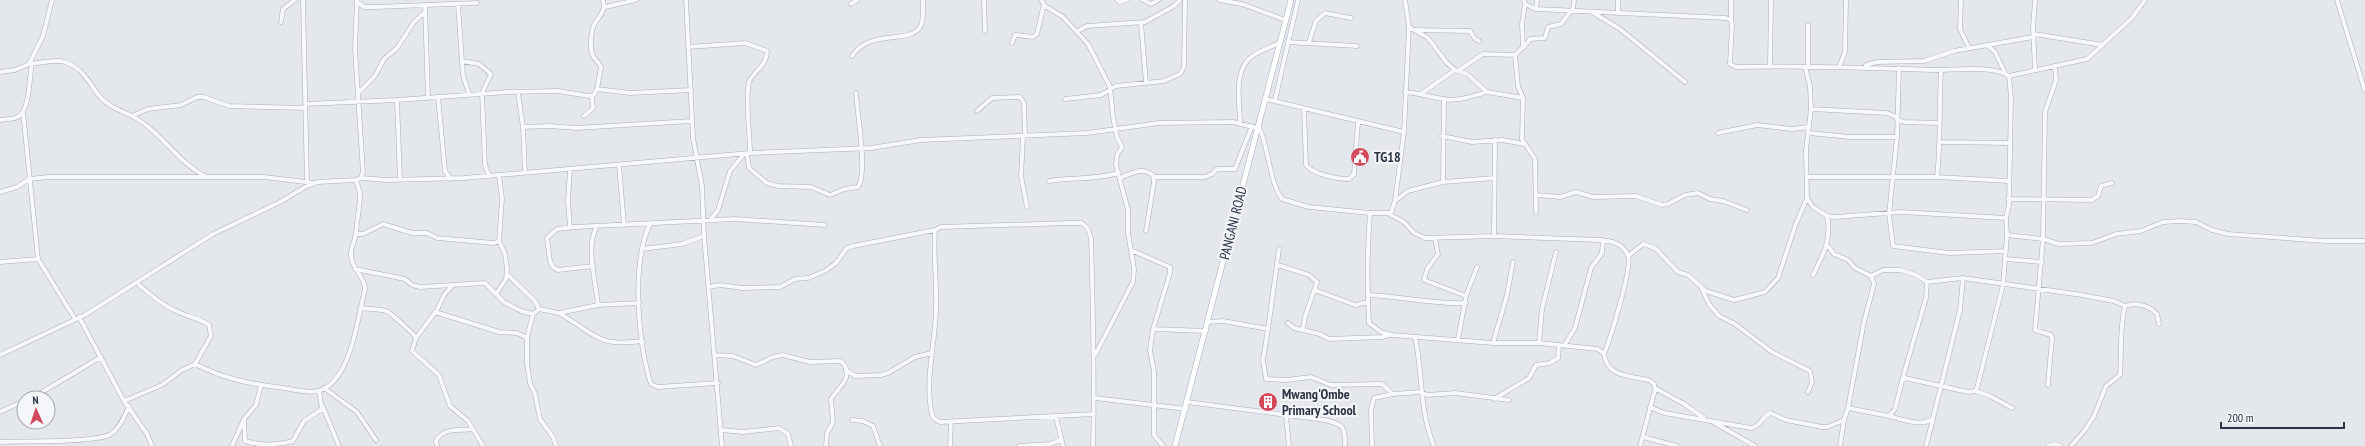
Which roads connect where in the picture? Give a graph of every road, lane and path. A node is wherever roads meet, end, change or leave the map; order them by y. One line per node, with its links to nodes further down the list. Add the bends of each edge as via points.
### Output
1 (52, 0): 69 (street, via 43,36)
2 (295, 0): 47 (street, via 283,9)
3 (303, 0): 105 (street)
4 (603, 0): 38 (street)
5 (636, 0): 38 (street)
6 (686, 0): 63 (street)
7 (857, 0): 35 (street)
8 (923, 0): 67 (street, via 922,24 913,34 874,39 862,44)
9 (984, 0): 51 (street)
10 (1041, 0): 36 (street)
11 (1117, 0): 12 (street)
12 (1126, 0)
13 (1143, 0): 14 (street, via 1151,4)
14 (1158, 0)
15 (1180, 0): 48 (street, via 1174,6)
16 (1185, 0): 82 (street, via 1184,67 1174,79)
17 (1219, 0): 45 (street, via 1242,4)
18 (1290, 0): 45 (main road, PANGANI ROAD)
19 (1298, 0): 56 (street)
20 (1405, 0): 50 (street)
21 (1537, 0): 39 (street)
22 (1574, 0): 40 (street)
23 (1618, 0): 43 (street)
24 (1731, 0): 46 (street)
25 (1771, 0): 70 (street)
26 (1846, 0): 74 (street, via 1845,52)
27 (1961, 0): 65 (street, via 1960,29)
28 (2035, 0): 54 (street)
29 (2145, 0): 61 (street, via 2132,18)
30 (2337, 0): 86 (street)
31 (357, 1): 37 (street, via 364,6); 89 (street)
32 (1525, 2): 39 (street); 64 (street, via 1522,24)
33 (476, 3): 34 (street)
34 (458, 4): 37 (street); 68 (street)
35 (851, 4)
36 (1044, 4): 53 (street, via 1064,17); 58 (street, via 1037,34 1033,37 1015,35)
37 (425, 5): 42 (street)
38 (605, 7): 83 (street, via 603,14 593,26 591,41 592,53 601,67)
39 (1536, 9): 40 (street)
40 (1573, 10): 41 (street); 64 (street, via 1561,24 1548,27 1545,38 1530,39)
41 (1589, 11): 43 (street); 81 (street, via 1620,29)
42 (425, 12): 89 (street, via 414,22 397,48 384,59 375,76); 97 (street)
43 (1618, 12): 46 (street)
44 (1352, 18): 57 (street, via 1325,13 1316,21)
45 (1285, 20): 59 (main road, PANGANI ROAD)
46 (1731, 20): 70 (street, via 1732,66)
47 (281, 22)
48 (1141, 23): 53 (street, via 1087,26); 82 (street)
49 (1808, 25): 73 (street)
50 (1408, 27): 52 (street); 87 (street)
51 (985, 30)
52 (1413, 30): 55 (street, via 1466,30); 77 (street, via 1428,38)
53 (1078, 31): 85 (street, via 1088,44)
54 (2034, 36): 60 (street); 61 (street); 76 (street)
55 (1479, 41)
56 (1287, 42): 57 (street); 102 (street)
57 (1309, 42): 62 (street)
58 (1012, 43)
59 (1279, 43): 100 (main road, PANGANI ROAD); 115 (street, via 1253,55 1242,70 1239,88)
60 (1987, 45): 65 (street); 80 (street, via 1995,52)
61 (2103, 45): 72 (street, via 2087,59)
62 (1358, 46)
63 (688, 47): 84 (street); 133 (street, via 745,43 767,51 762,65 749,82)
64 (1523, 47): 66 (street)
65 (1969, 48): 71 (street, via 1924,62 1878,62)
66 (1515, 55): 77 (street, via 1483,54); 98 (street, via 1518,86)
67 (852, 56)
68 (462, 61): 90 (street, via 479,64 490,72 491,77); 94 (street)
69 (31, 64): 79 (street, via 16,70); 109 (street, via 28,98); 110 (street, via 58,61 68,63 81,71 100,97)
70 (1770, 66): 73 (street)
71 (1864, 66): 74 (street); 75 (street)
72 (2054, 66): 76 (street); 162 (street, via 2056,80 2045,112)
73 (1806, 67): 74 (street); 107 (street)
74 (1839, 67)
75 (1899, 68): 78 (street); 112 (street)
76 (2035, 69): 80 (street)
77 (1457, 70): 88 (street, via 1467,74); 93 (street)
78 (1941, 70): 80 (street, via 1975,70); 117 (street)
79 (0, 72)
80 (2007, 74): 130 (street, via 2011,81)
81 (1685, 82)
82 (1146, 83): 85 (street, via 1116,86)
83 (597, 89): 84 (street, via 630,93); 95 (street)
84 (691, 90): 114 (street)
85 (1110, 90): 99 (street, via 1101,95); 121 (street)
86 (2365, 91)
87 (1405, 92): 93 (street); 122 (street)
88 (1487, 92): 98 (street); 103 (street)
89 (358, 93): 104 (street)
90 (482, 93): 91 (street); 94 (street); 140 (street, via 485,165)
91 (518, 93): 95 (street, via 558,91); 119 (street)
92 (856, 93): 132 (street)
93 (1422, 93): 103 (street)
94 (469, 94): 96 (street)
95 (592, 96): 111 (street, via 593,108)
96 (438, 97): 97 (street); 149 (street, via 444,171)
97 (428, 98): 101 (street)
98 (1523, 98): 131 (street, via 1521,131)
99 (1065, 99)
100 (1266, 99): 102 (street); 120 (main road, PANGANI ROAD)
101 (397, 100): 104 (street); 151 (street)
102 (1275, 100): 106 (street)
103 (1444, 100): 126 (street, via 1445,119)
104 (358, 101): 105 (street); 145 (street, via 363,172)
105 (305, 106): 110 (street, via 229,106 197,97 181,104 148,109); 157 (street)
106 (1304, 109): 116 (street); 116 (street, via 1306,165 1314,171 1335,177 1349,178 1354,174)
107 (1811, 110): 112 (street, via 1887,113); 118 (street)
108 (977, 111): 125 (street, via 992,98 1020,97 1024,102)
109 (23, 112): 113 (street, via 14,118); 148 (street)
110 (132, 116): 139 (street, via 171,146 196,171)
111 (584, 116)
112 (1897, 118): 117 (street, via 1904,122); 127 (street)
113 (0, 120)
114 (692, 121): 119 (street, via 576,128); 134 (street)
115 (1240, 123): 120 (street); 121 (street, via 1159,123)
116 (1358, 123): 122 (street)
117 (1938, 123): 129 (street)
118 (1809, 126): 123 (street, via 1804,129 1792,129 1757,125); 124 (street)
119 (523, 127): 137 (street)
120 (1256, 127): 142 (street, via 1235,169 1217,169 1205,177); 167 (street, via 1269,154 1274,185 1282,199 1309,207); 232 (main road, PANGANI ROAD)
121 (1115, 130): 125 (street); 138 (street, via 1122,147 1116,159)
122 (1404, 132): 163 (street)
123 (1718, 133)
124 (1809, 133): 127 (street, via 1850,137); 143 (street, via 1806,150)
125 (1024, 136): 132 (street, via 921,140); 164 (street, via 1021,176)
126 (1442, 136): 128 (street, via 1472,142); 155 (street)
127 (1897, 137): 147 (street)
128 (1495, 140): 131 (street); 146 (street)
129 (1940, 142): 130 (street); 144 (street)
130 (2010, 143): 153 (street)
131 (1524, 144): 159 (street, via 1533,152 1536,159)
132 (861, 148): 133 (street); 133 (street, via 862,182 858,187 830,195 811,187 778,186 767,182 749,168)
133 (747, 154): 134 (street); 173 (street, via 730,171 718,210)
134 (696, 158): 135 (street); 172 (street, via 700,168)
135 (619, 165): 136 (street); 175 (street)
136 (570, 169): 137 (street); 178 (street)
137 (525, 173): 141 (street)
138 (1119, 175): 142 (street, via 1137,171 1150,172); 152 (street); 193 (street, via 1128,210)
139 (206, 176): 148 (street); 157 (street, via 264,177)
140 (489, 176): 141 (street); 149 (street)
141 (499, 176): 188 (street, via 502,199)
142 (1154, 177): 180 (street)
143 (1807, 177): 147 (street); 160 (street)
144 (1937, 177): 147 (street); 153 (street)
145 (361, 178): 150 (street); 151 (street)
146 (1495, 178): 155 (street); 184 (street)
147 (1894, 178): 169 (street)
148 (29, 179): 158 (street, via 17,187); 197 (street)
149 (451, 179): 151 (street)
150 (356, 180): 154 (street); 181 (street, via 360,192)
151 (400, 180)
152 (1048, 181)
153 (2008, 181): 161 (street)
154 (318, 182): 157 (street); 211 (street, via 213,234)
155 (1443, 182): 163 (street, via 1408,191)
156 (2112, 182): 162 (street, via 2101,186 2098,196 2092,200)
157 (307, 183)
158 (0, 192)
159 (1536, 194): 165 (street, via 1560,197 1576,192 1594,197 1636,196 1662,205 1685,195 1698,193); 166 (street)
160 (1807, 198): 170 (street, via 1813,208); 214 (street, via 1778,278 1765,292 1734,300)
161 (2008, 199): 162 (street); 171 (street)
162 (2042, 199): 186 (street)
163 (1395, 201): 168 (street, via 1393,211)
164 (1027, 207)
165 (1747, 210)
166 (1536, 212)
167 (1370, 213): 168 (street); 219 (street, via 1367,245)
168 (1388, 214): 185 (street, via 1404,222 1417,235)
169 (1889, 214): 170 (street); 171 (street, via 1926,213); 194 (street, via 1895,248 1949,253)
170 (1827, 216): 190 (street)
171 (2006, 218): 182 (street)
172 (705, 220): 173 (street); 174 (street); 183 (street)
173 (710, 220): 176 (street, via 751,219)
174 (650, 224): 175 (street); 191 (street, via 643,238)
175 (624, 225): 177 (street)
176 (825, 225)
177 (597, 226): 178 (street); 203 (street, via 592,243)
178 (570, 228): 203 (street, via 557,229 547,238 553,267 558,270)
179 (935, 230): 215 (street, via 847,248 836,263 825,271 808,278 795,279 780,287 742,288 720,285); 249 (street, via 936,308); 254 (street, via 941,227 1082,223 1088,229 1091,238)
180 (1146, 231)
181 (356, 234): 188 (street, via 363,234 383,224 412,233 427,232 442,238 494,243); 205 (street, via 352,242 351,255)
182 (2007, 235): 186 (street); 194 (street)
183 (704, 236): 191 (street, via 682,244); 215 (street)
184 (1494, 236): 185 (street); 187 (street)
185 (1435, 238): 220 (street, via 1438,254 1427,269 1424,280)
186 (2043, 239): 189 (street, via 2059,244 2092,243 2116,234 2141,231 2158,223 2196,222 2228,234 2325,241); 201 (street)
187 (1604, 240): 196 (street, via 1621,246); 248 (street, via 1602,253 1590,268 1575,328)
188 (499, 241): 206 (street, via 505,254)
189 (2365, 241)
190 (1828, 246): 207 (street); 208 (street, via 1834,254)
191 (642, 249): 222 (street)
192 (1280, 249): 202 (street)
193 (1131, 250): 235 (street, via 1170,267); 254 (street, via 1133,282 1096,350)
194 (2006, 251): 198 (street)
195 (1556, 252): 246 (street, via 1542,309)
196 (1628, 256): 214 (street, via 1642,244 1650,245 1678,272 1688,275); 251 (street, via 1628,272)
197 (38, 259): 199 (street); 231 (street)
198 (2005, 259): 201 (street); 213 (street)
199 (0, 262)
200 (1513, 262): 245 (street, via 1507,295)
201 (2042, 262): 217 (street)
202 (1278, 265): 216 (street, via 1309,275 1317,282); 236 (street)
203 (594, 266): 224 (street)
204 (1477, 267): 220 (street)
205 (355, 269): 212 (street, via 405,279 420,287); 226 (street, via 365,285)
206 (507, 274): 218 (street); 227 (street)
207 (1812, 275)
208 (1871, 276): 210 (street, via 1883,270 1901,270); 280 (street, via 1874,284)
209 (1963, 278): 210 (street); 213 (street); 260 (street, via 1960,310)
210 (1927, 282): 257 (street, via 1926,298)
211 (137, 283): 231 (street); 255 (street, via 173,310 199,318 209,325 211,336)
212 (452, 285): 218 (street, via 485,282); 228 (street)
213 (2003, 285): 217 (street); 266 (street)
214 (1700, 287): 268 (street, via 1719,316 1735,324 1772,352 1810,371 1812,382)
215 (709, 288): 250 (street)
216 (1315, 290): 221 (street, via 1355,305); 238 (street)
217 (2039, 290): 225 (street, via 2094,297); 261 (street, via 2035,330 2051,335 2052,338)
218 (496, 294): 230 (street, via 504,302)
219 (1368, 295): 221 (street); 223 (street, via 1401,297 1442,305)
220 (1466, 296): 223 (street)
221 (1368, 302): 239 (street, via 1369,323 1381,332)
222 (639, 303): 224 (street); 244 (street)
223 (1466, 303): 243 (street)
224 (598, 305): 229 (street)
225 (2125, 306): 234 (street, via 2131,304 2152,309 2157,314); 328 (street, via 2119,332 2120,375 2106,386 2094,416)
226 (360, 308): 241 (street, via 389,312 398,322 410,329); 262 (street, via 347,360 336,377)
227 (539, 309): 229 (street); 230 (street)
228 (435, 312): 241 (street); 242 (street)
229 (559, 313): 244 (street, via 599,340 620,344)
230 (533, 314): 242 (street)
231 (77, 318): 252 (street); 253 (street)
232 (1208, 322): 236 (street, via 1223,321); 237 (main road, PANGANI ROAD)
233 (1288, 323): 238 (street)
234 (2159, 324)
235 (1153, 329): 237 (street); 275 (street, via 1150,350 1154,372)
236 (1268, 329): 269 (street, via 1263,360 1266,379 1311,377 1331,385 1382,384)
237 (1206, 330): 274 (main road, PANGANI ROAD)
238 (1303, 330): 239 (street, via 1329,339)
239 (1392, 335): 240 (street)
240 (1415, 337): 243 (street); 267 (street, via 1420,361)
241 (416, 338): 294 (street, via 412,351 439,375 450,406 464,417)
242 (527, 338): 305 (street, via 530,383 540,419)
243 (1458, 339): 245 (street)
244 (643, 341): 258 (street, via 651,384 658,387)
245 (1493, 343): 246 (street)
246 (1539, 343): 247 (street)
247 (1559, 346): 248 (street); 271 (street, via 1558,358 1555,361 1536,365 1529,378)
248 (1564, 346): 251 (street, via 1598,349)
249 (932, 353): 256 (street, via 915,357 881,375 855,376); 293 (street, via 932,416 940,422)
250 (715, 354): 256 (street, via 733,356 756,365 783,355 810,362 836,359 844,364); 258 (street)
251 (1604, 354): 263 (street, via 1606,365 1611,370 1649,380)
252 (0, 355)
253 (100, 357): 264 (street); 273 (street)
254 (1094, 359): 270 (street)
255 (195, 364): 259 (street, via 220,377); 273 (street, via 162,385)
256 (846, 370): 308 (street, via 845,383 831,399 833,422 827,433)
257 (1902, 381): 260 (street, via 1909,378); 286 (street, via 1895,409)
258 (718, 383): 295 (street)
259 (261, 385): 265 (street); 289 (street, via 256,405)
260 (1940, 385): 266 (street); 288 (street)
261 (2048, 385)
262 (324, 388): 265 (street); 297 (street, via 357,412)
263 (1655, 388): 279 (street); 290 (street)
264 (45, 390)
265 (319, 391): 278 (street)
266 (1975, 391): 281 (street)
267 (1421, 392): 269 (street); 271 (street, via 1427,395 1455,393); 320 (street)
268 (1808, 392)
269 (1393, 394): 319 (street, via 1374,398 1371,402)
270 (1094, 398): 275 (street); 284 (street)
271 (1494, 399): 272 (street)
272 (1509, 400)
273 (124, 401): 277 (street)
274 (1187, 402): 282 (main road, PANGANI ROAD); 285 (street)
275 (1153, 404): 282 (street); 315 (street, via 1154,435)
276 (16, 405): 283 (street)
277 (129, 406): 299 (street, via 123,420 111,434 92,439); 300 (street)
278 (323, 407): 289 (street, via 304,421 293,441 278,445 260,446 245,441); 302 (street)
279 (1650, 407): 290 (street, via 1664,413); 296 (street)
280 (1848, 408): 286 (street); 292 (street)
281 (2012, 408)
282 (1186, 409): 316 (main road, PANGANI ROAD)
283 (0, 412)
284 (1094, 414): 287 (street); 314 (street)
285 (1286, 416): 317 (street); 318 (street, via 1340,424 1344,429)
286 (1889, 416): 288 (street, via 1927,422)
287 (1056, 417): 293 (street); 298 (street)
288 (1933, 418): 325 (street)
289 (244, 419): 301 (street)
290 (1706, 419): 292 (street, via 1754,428 1771,413 1786,420 1827,428); 323 (street, via 1725,427)
291 (852, 420): 309 (street, via 863,421 873,426)
292 (1844, 420): 324 (street)
293 (951, 422): 310 (street)
294 (472, 429): 303 (street, via 447,432 438,436); 304 (street)
295 (721, 430): 306 (street); 307 (street, via 743,432 779,428 788,434)
296 (1643, 437): 321 (street); 322 (street)
297 (376, 440)
298 (1061, 440): 312 (street, via 1050,444); 313 (street)
299 (0, 442)
300 (152, 446)
301 (232, 446)
302 (339, 446)
303 (437, 446)
304 (483, 446)
305 (556, 446)
306 (722, 446)
307 (791, 446)
308 (826, 446)
309 (880, 446)
310 (950, 446)
311 (1019, 446): 312 (street)
312 (1023, 446)
313 (1062, 446)
314 (1093, 446)
315 (1163, 446)
316 (1175, 446)
317 (1290, 446)
318 (1345, 446)
319 (1372, 446)
320 (1434, 446)
321 (1640, 446)
322 (1677, 446)
323 (1755, 446)
324 (1840, 446)
325 (1926, 446)
326 (2048, 446): 327 (street)
327 (2060, 446)
328 (2071, 446)

